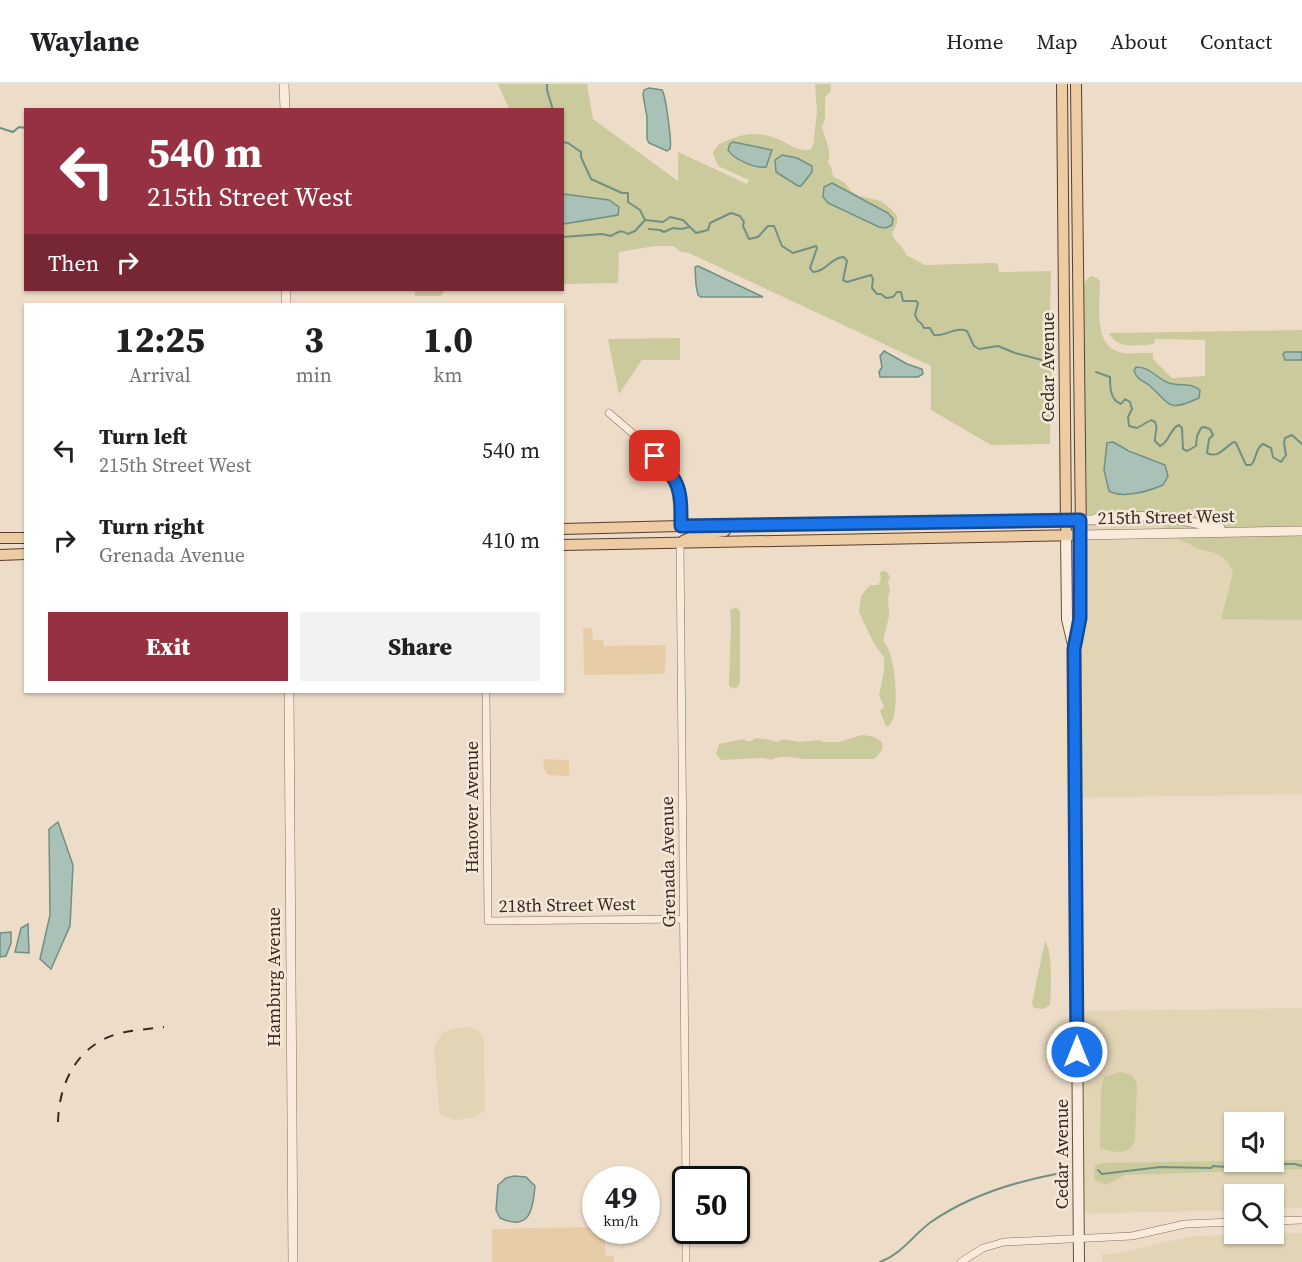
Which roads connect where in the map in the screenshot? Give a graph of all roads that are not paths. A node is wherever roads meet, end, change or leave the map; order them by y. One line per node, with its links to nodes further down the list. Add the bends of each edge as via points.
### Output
1 (284, 84): 4 (street)
2 (1062, 84): 6 (main road, Cedar Avenue)
3 (1076, 84): 7 (main road, Cedar Avenue)
4 (285, 108)
5 (609, 413): 9 (street, via 674,477 681,496)
6 (1066, 520): 7 (street); 8 (main road); 13 (main road, Cedar Avenue)
7 (1080, 520): 12 (street, via 1155,516); 14 (main road, Cedar Avenue)
8 (774, 524): 9 (main road); 17 (main road, via 759,530 698,534)
9 (681, 526): 10 (main road); 18 (main road, via 666,536)
10 (564, 529)
11 (1302, 531): 12 (street, 215th Street West)
12 (1252, 532): 14 (street, 215th Street West)
13 (1066, 535): 14 (main road, 215th Street West); 17 (main road, 215th Street West); 21 (main road, Cedar Avenue, via 1067,619)
14 (1081, 535): 21 (main road, Cedar Avenue, via 1080,618)
15 (0, 538): 16 (main road)
16 (24, 538)
17 (680, 543): 18 (main road, 215th Street West); 24 (street, Grenada Avenue)
18 (568, 544)
19 (24, 554): 20 (main road)
20 (0, 555)
21 (1074, 649): 30 (main road, Cedar Avenue)
22 (289, 693): 32 (street, Hamburg Avenue)
23 (486, 693): 25 (street, Hanover Avenue)
24 (684, 919): 25 (street, 218th Street West); 26 (street, Grenada Avenue)
25 (488, 921)
26 (686, 1166)
27 (1302, 1220): 28 (street)
28 (1284, 1221)
29 (1224, 1222): 30 (street, via 1185,1224 1132,1236)
30 (1079, 1239): 34 (street, via 1004,1242 983,1248); 35 (main road, Cedar Avenue)
31 (686, 1244): 33 (street)
32 (293, 1262)
33 (686, 1262)
34 (961, 1262)
35 (1079, 1262)

